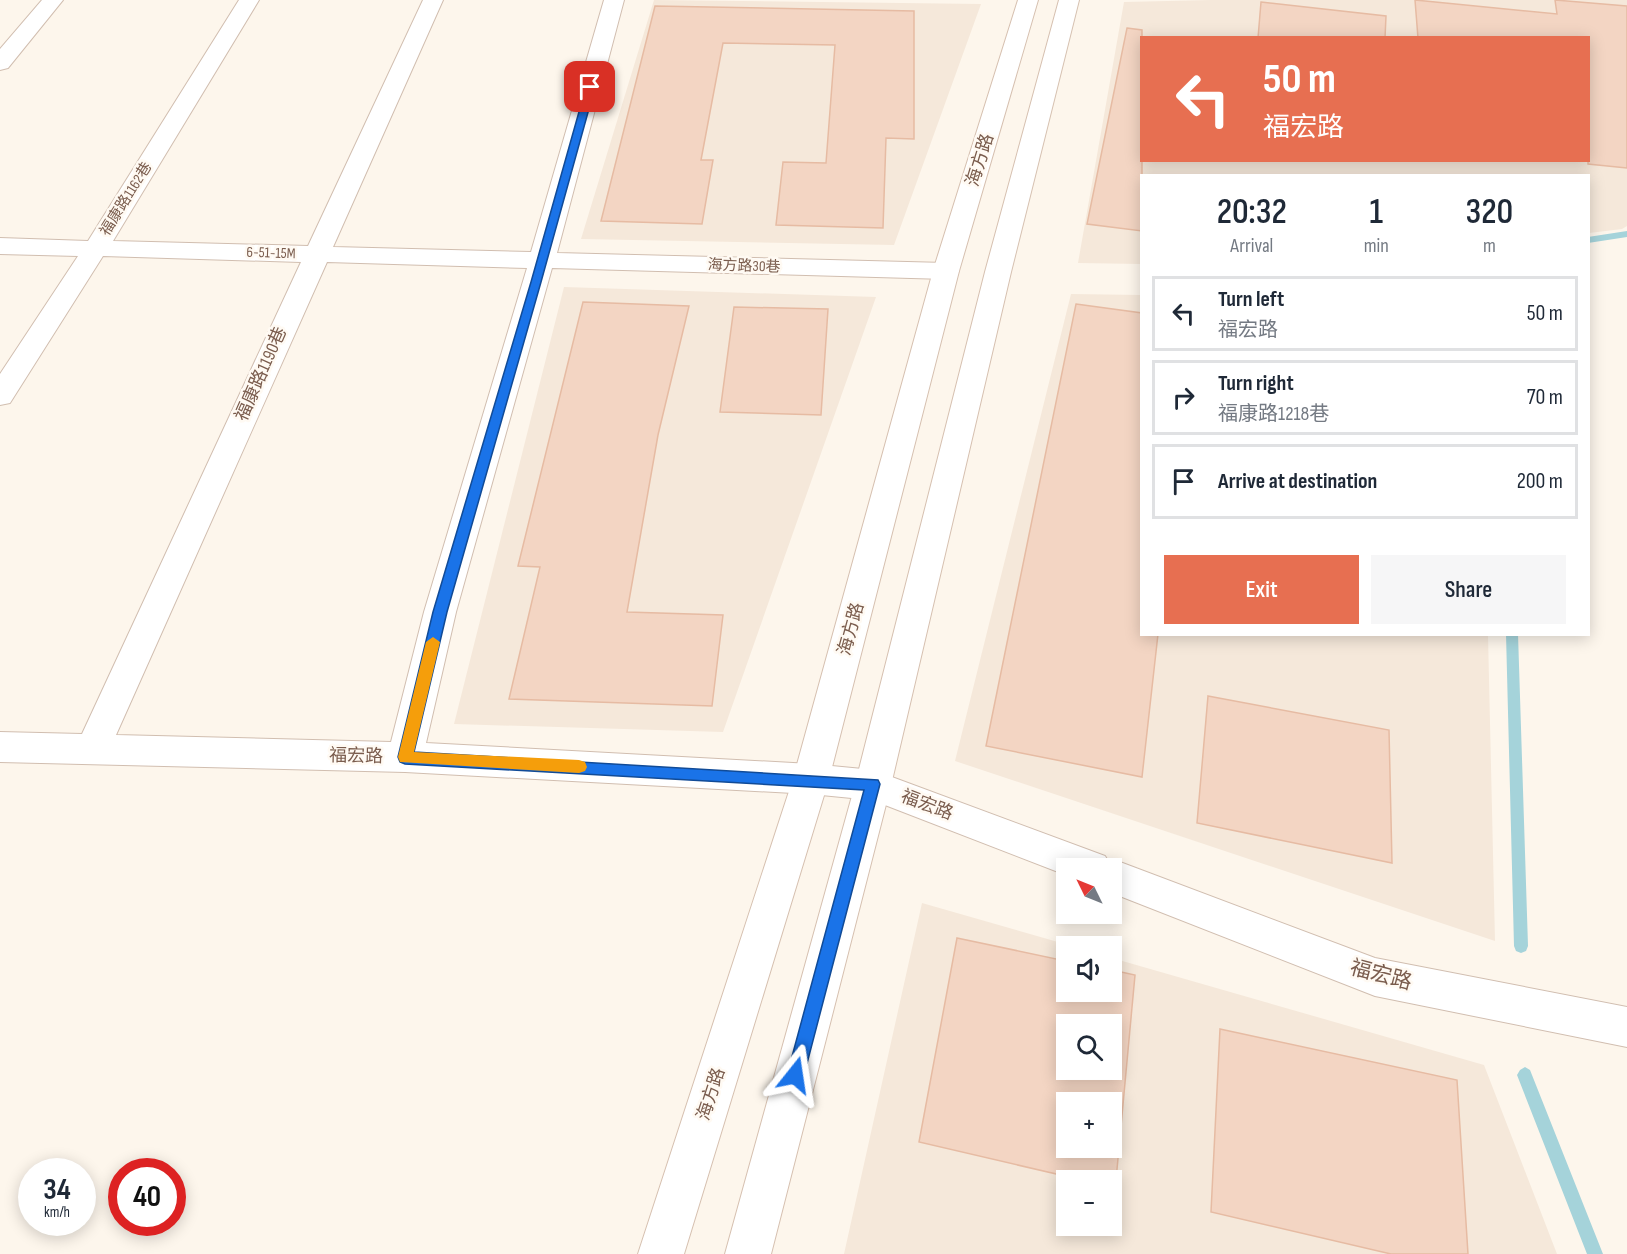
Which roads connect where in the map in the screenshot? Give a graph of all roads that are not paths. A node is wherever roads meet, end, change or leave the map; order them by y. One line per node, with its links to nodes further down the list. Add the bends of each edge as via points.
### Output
1 (53, 0): 7 (street)
2 (249, 0): 9 (street, 福康路1162巷)
3 (433, 0): 10 (street, 福康路1190巷)
4 (614, 0): 11 (street)
5 (1028, 0): 12 (street, 海方路)
6 (1069, 0): 18 (street)
7 (0, 63)
8 (0, 246): 9 (street, 6-51-15M)
9 (96, 248): 10 (street, 6-51-15M); 13 (street, 福康路1162巷)
10 (316, 254): 11 (street, 6-51-15M); 15 (street, 福康路1190巷)
11 (542, 260): 12 (street, 海方路30巷); 16 (street, via 440,612)
12 (946, 271): 17 (street, 海方路)
13 (0, 396)
14 (0, 747): 15 (street, 福宏路)
15 (92, 750): 16 (street, 福宏路)
16 (405, 757): 17 (street, 福宏路)
17 (811, 779): 18 (street, 福宏路); 22 (street, 海方路)
18 (873, 784): 19 (street, 福宏路); 23 (street)
19 (1066, 858)
20 (1122, 880): 21 (street, 福宏路, via 1375,977)
21 (1627, 1027)
22 (661, 1254)
23 (748, 1254)

